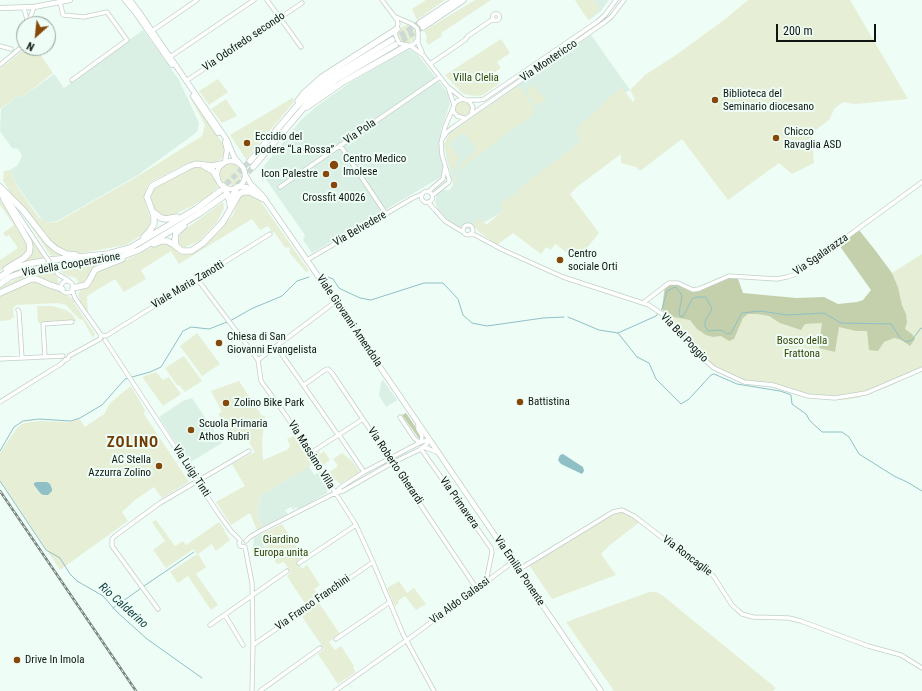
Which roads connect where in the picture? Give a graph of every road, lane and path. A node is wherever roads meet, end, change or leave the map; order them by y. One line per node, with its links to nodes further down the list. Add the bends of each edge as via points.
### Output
1 (70, 0): 12 (main road)
2 (125, 0): 48 (main road, via 224,142 227,150)
3 (130, 0): 25 (main road)
4 (197, 0): 25 (street)
5 (254, 0): 33 (street)
6 (267, 0): 21 (street)
7 (382, 0): 20 (street)
8 (454, 0): 9 (highway, via 421,25)
9 (463, 0)
10 (616, 0): 40 (street, Via Montericco, via 597,22 484,99)
11 (624, 0): 42 (street, Via Montericco, via 605,22)
12 (60, 2): 14 (main road); 37 (street, via 63,15 84,17 107,12 127,40)
13 (302, 3): 21 (street, Via Odofredo secondo)
14 (34, 7): 16 (main road); 19 (street)
15 (0, 8): 16 (main road)
16 (25, 8): 17 (street); 18 (street)
17 (27, 16)
18 (29, 16)
19 (31, 16)
20 (395, 16): 23 (street); 24 (street)
21 (280, 18): 29 (street); 38 (street, Via Odofredo secondo)
22 (493, 19): 34 (street)
23 (408, 23): 24 (street); 26 (street, via 417,28)
24 (397, 28): 28 (street, via 397,40); 43 (highway, via 311,85)
25 (154, 30): 33 (main road)
26 (418, 39): 28 (street); 32 (street)
27 (0, 46): 30 (street)
28 (408, 46): 32 (street); 44 (highway, via 343,82 319,98)
29 (301, 47)
30 (11, 48)
31 (16, 52): 35 (street)
32 (423, 55): 34 (street)
33 (170, 56): 38 (main road)
34 (430, 64): 36 (street)
35 (0, 65)
36 (440, 77): 39 (street); 46 (street, Via Pola)
37 (72, 80)
38 (186, 81): 49 (main road, via 227,140 234,158)
39 (447, 86): 40 (street); 41 (street)
40 (465, 99): 41 (street, via 457,101); 42 (street, via 473,107)
41 (454, 106): 42 (street, via 457,116); 45 (street)
42 (467, 117): 45 (street, via 446,132)
43 (286, 118): 44 (highway, via 312,91 330,78 393,43 312,98); 47 (highway)
44 (290, 124): 52 (highway)
45 (442, 139): 50 (street)
46 (340, 145): 59 (street, Via Pola); 74 (street)
47 (250, 161)
48 (224, 163): 49 (main road, via 233,161); 51 (highway); 54 (main road, via 217,172)
49 (240, 164): 53 (main road)
50 (445, 164): 55 (street); 56 (street)
51 (204, 165): 54 (highway); 72 (highway, via 190,166 152,186 147,197)
52 (253, 167)
53 (245, 174): 58 (main road, via 243,182); 63 (main road, Viale Giovanni Amendola)
54 (217, 178): 61 (main road)
55 (443, 178): 56 (street, via 447,177); 62 (street)
56 (450, 180): 65 (street)
57 (922, 182): 98 (street, Via Sgalarazza, via 787,278 729,276 699,290 678,283 669,283)
58 (238, 187): 61 (main road); 63 (main road); 70 (highway)
59 (280, 187)
60 (0, 188): 85 (highway, via 56,249 66,254); 87 (highway, via 30,248 24,258); 88 (street, bridge)
61 (222, 191): 70 (highway, via 228,195); 71 (highway, Via della Cooperazione)
62 (429, 191): 64 (street); 65 (street)
63 (259, 192): 67 (main road, Viale Giovanni Amendola)
64 (422, 194): 66 (street, Via Belvedere); 68 (street)
65 (433, 195): 69 (street)
66 (414, 198): 68 (street); 74 (street, Via Belvedere)
67 (264, 199): 73 (highway, via 250,192 243,192 236,197); 86 (main road, Viale Giovanni Amendola)
68 (423, 199): 69 (street, Via Bel Poggio)
69 (430, 201): 76 (street, Via Bel Poggio, via 444,221)
70 (230, 203): 73 (highway)
71 (198, 211): 72 (highway, via 171,219 161,218); 82 (highway, via 178,230 174,239); 83 (highway, Via della Cooperazione); 84 (highway, Via della Cooperazione)
72 (152, 212): 83 (highway, via 152,228)
73 (228, 214): 82 (highway, via 214,233 194,250 182,251)
74 (386, 214): 86 (street, Via Belvedere)
75 (465, 226): 76 (street); 77 (street, via 470,225); 78 (street)
76 (457, 228): 78 (street, Via Bel Poggio)
77 (473, 229): 80 (street); 81 (street)
78 (463, 232): 80 (street, Via Bel Poggio)
79 (270, 234): 90 (street, Viale Maria Zanotti)
80 (470, 234): 81 (street, Via Bel Poggio)
81 (475, 235): 98 (street, Via Bel Poggio, via 563,277)
82 (176, 246): 84 (highway, via 164,241)
83 (130, 248): 85 (highway, Via della Cooperazione)
84 (138, 250): 92 (highway, Via della Cooperazione, via 112,259 30,270 10,277); 94 (highway, via 99,268 86,285)
85 (88, 256): 89 (highway, Via della Cooperazione, via 26,264)
86 (307, 260): 97 (main road, Viale Giovanni Amendola)
87 (0, 273)
88 (58, 275): 91 (street); 93 (street)
89 (0, 277)
90 (198, 280): 101 (street, Viale Maria Zanotti); 107 (street, Via Massimo Villa)
91 (69, 281): 93 (street, via 65,281); 94 (street)
92 (0, 284)
93 (63, 288): 94 (street, via 69,292); 95 (highway, via 31,279); 96 (street)
94 (73, 289): 96 (street)
95 (0, 293)
96 (75, 298): 101 (street, Via Luigi Tinti)
97 (335, 302): 102 (street); 113 (main road, Viale Giovanni Amendola)
98 (643, 303): 108 (street, Via Bel Poggio, via 662,314 714,368 744,382 773,385 808,396 835,398 864,393)
99 (18, 310): 104 (street)
100 (72, 322): 103 (street, via 43,324)
101 (103, 338): 105 (street, Viale Maria Zanotti, via 70,356 66,353); 123 (street, Via Luigi Tinti)
102 (276, 346): 107 (street); 109 (street)
103 (45, 357): 104 (street, Viale Maria Zanotti); 105 (street, Viale Maria Zanotti)
104 (22, 358): 106 (street, Viale Maria Zanotti)
105 (64, 358): 110 (street, via 62,364)
106 (0, 359)
107 (258, 360): 120 (street, Via Massimo Villa, via 262,381)
108 (922, 369)
109 (304, 385): 112 (street, Via Roberto Gherardi, via 328,369); 114 (street)
110 (0, 402)
111 (400, 417): 116 (street)
112 (363, 419): 114 (street); 121 (street, Via Roberto Gherardi)
113 (418, 424): 115 (main road, Viale Giovanni Amendola); 116 (street, via 422,436)
114 (339, 435): 120 (street); 122 (street)
115 (429, 440): 116 (street); 117 (street); 119 (main road, Viale Giovanni Amendola)
116 (420, 443): 121 (street)
117 (422, 448): 119 (street); 121 (street); 134 (street, Via Primavera, via 491,548)
118 (249, 450): 123 (street)
119 (438, 452): 131 (main road, Via Emilia Ponente)
120 (309, 454): 124 (street, Via Massimo Villa)
121 (391, 461): 122 (street); 124 (street); 135 (street, Via Roberto Gherardi)
122 (364, 472): 124 (street)
123 (198, 481): 126 (street, Via Luigi Tinti, via 231,532); 138 (street, via 160,503 112,539 112,546)
124 (335, 493): 125 (street, Via Massimo Villa); 127 (street)
125 (356, 525): 129 (street); 130 (street, Via Massimo Villa)
126 (240, 540): 127 (street); 128 (street, via 240,546)
127 (246, 541): 128 (street)
128 (245, 547): 136 (street)
129 (299, 562)
130 (373, 562): 137 (street, Via Massimo Villa); 144 (street, Via Franco Franchini)
131 (513, 562): 132 (main road, Via Emilia Ponente); 134 (street, Via Aldo Galassi)
132 (518, 570): 146 (street, Via Roncaglie, via 613,512 622,510 634,516 707,570 732,605 742,614 801,621 868,646 901,655); 151 (main road, Via Emilia Ponente)
133 (287, 571): 136 (street)
134 (486, 582): 135 (street, Via Aldo Galassi)
135 (477, 588): 142 (street, Via Aldo Galassi)
136 (252, 596): 139 (street); 144 (street)
137 (390, 602): 141 (street); 142 (street, Via Massimo Villa)
138 (158, 609)
139 (225, 615): 140 (street); 143 (street)
140 (210, 625)
141 (336, 639)
142 (407, 640): 149 (street, Via Aldo Galassi); 150 (street, Via Massimo Villa)
143 (243, 645)
144 (253, 645): 147 (street)
145 (320, 648): 148 (street)
146 (922, 668)
147 (252, 691)
148 (260, 691)
149 (335, 691)
150 (434, 691)
151 (601, 691)

